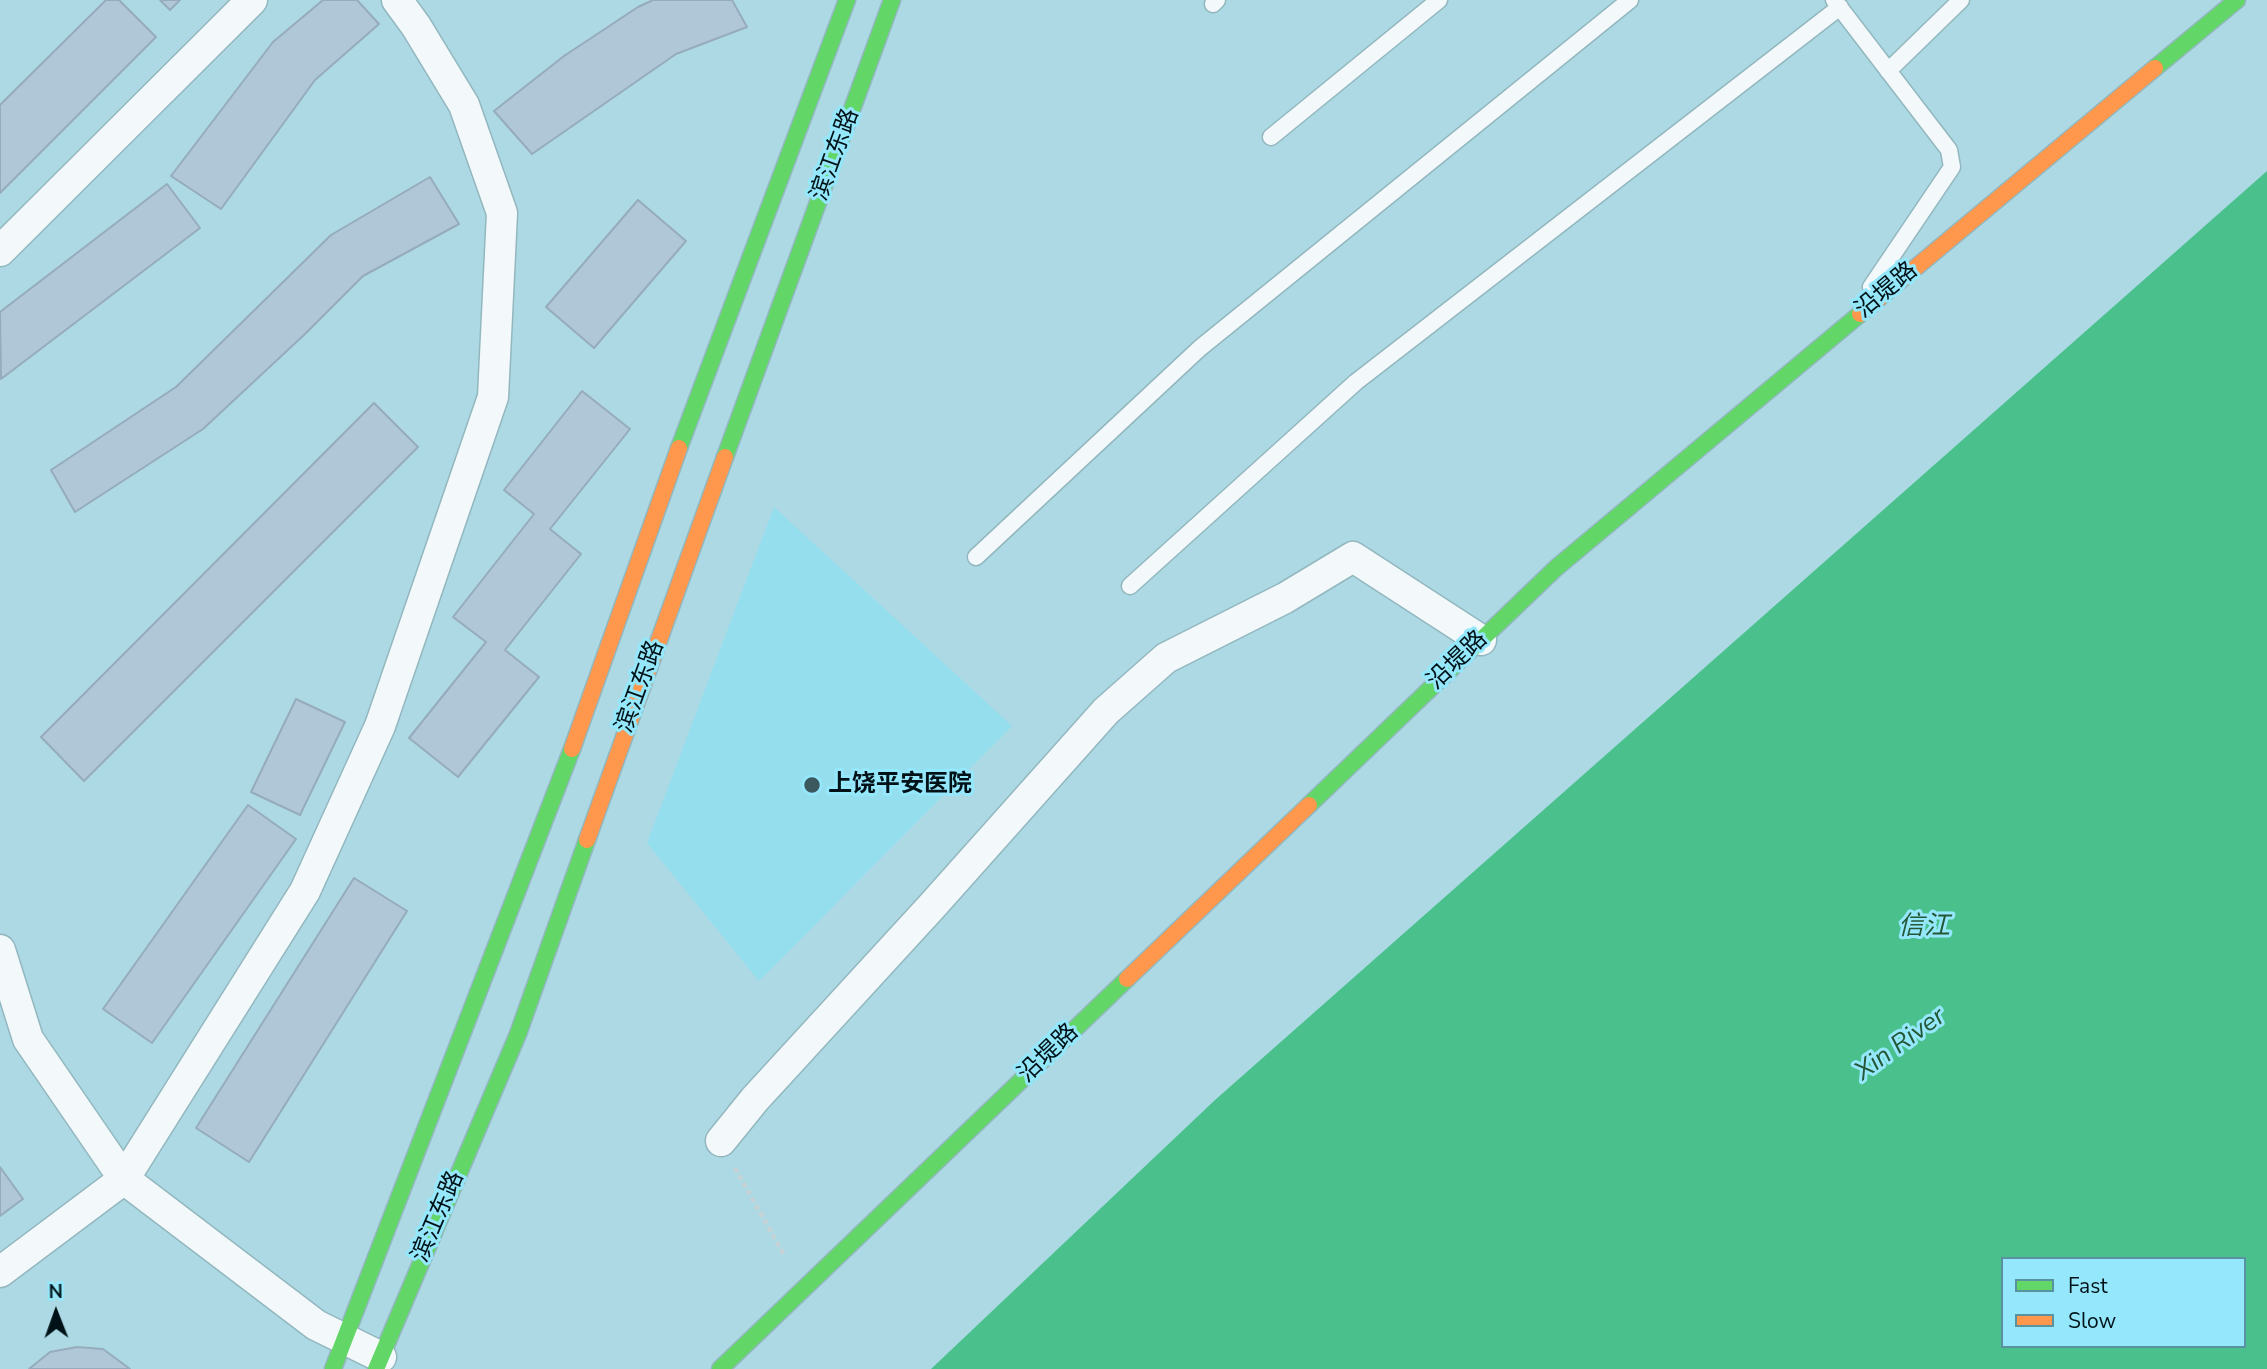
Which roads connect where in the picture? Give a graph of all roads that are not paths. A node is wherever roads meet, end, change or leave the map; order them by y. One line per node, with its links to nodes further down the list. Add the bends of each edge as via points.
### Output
1 (252, 0): 12 (street)
2 (397, 0): 19 (street, via 464,105 502,213 493,397 380,726 305,891)
3 (847, 0): 21 (main road, 滨江东路, via 661,496 551,807)
4 (892, 0): 22 (main road, 滨江东路, via 518,1034)
5 (1439, 0): 11 (lane)
6 (1630, 0): 14 (lane, via 1200,348)
7 (1961, 0): 10 (lane)
8 (2237, 0): 13 (main road, 沿堤路)
9 (1837, 4): 10 (lane); 15 (lane, via 1356,382)
10 (1888, 71): 13 (lane, via 1949,150 1952,167)
11 (1271, 137)
12 (0, 251)
13 (1843, 328): 16 (main road, 沿堤路, via 1556,568)
14 (976, 557)
15 (1130, 586)
16 (1481, 639): 18 (street, via 1353,558 1166,658 1106,711); 24 (main road, 沿堤路)
17 (0, 950): 19 (street, via 28,1039)
18 (720, 1141)
19 (124, 1179): 20 (street); 21 (street, via 316,1325)
20 (0, 1272)
21 (345, 1339): 22 (street); 23 (main road, 滨江东路)
22 (379, 1363)
23 (333, 1369)
24 (720, 1369)

